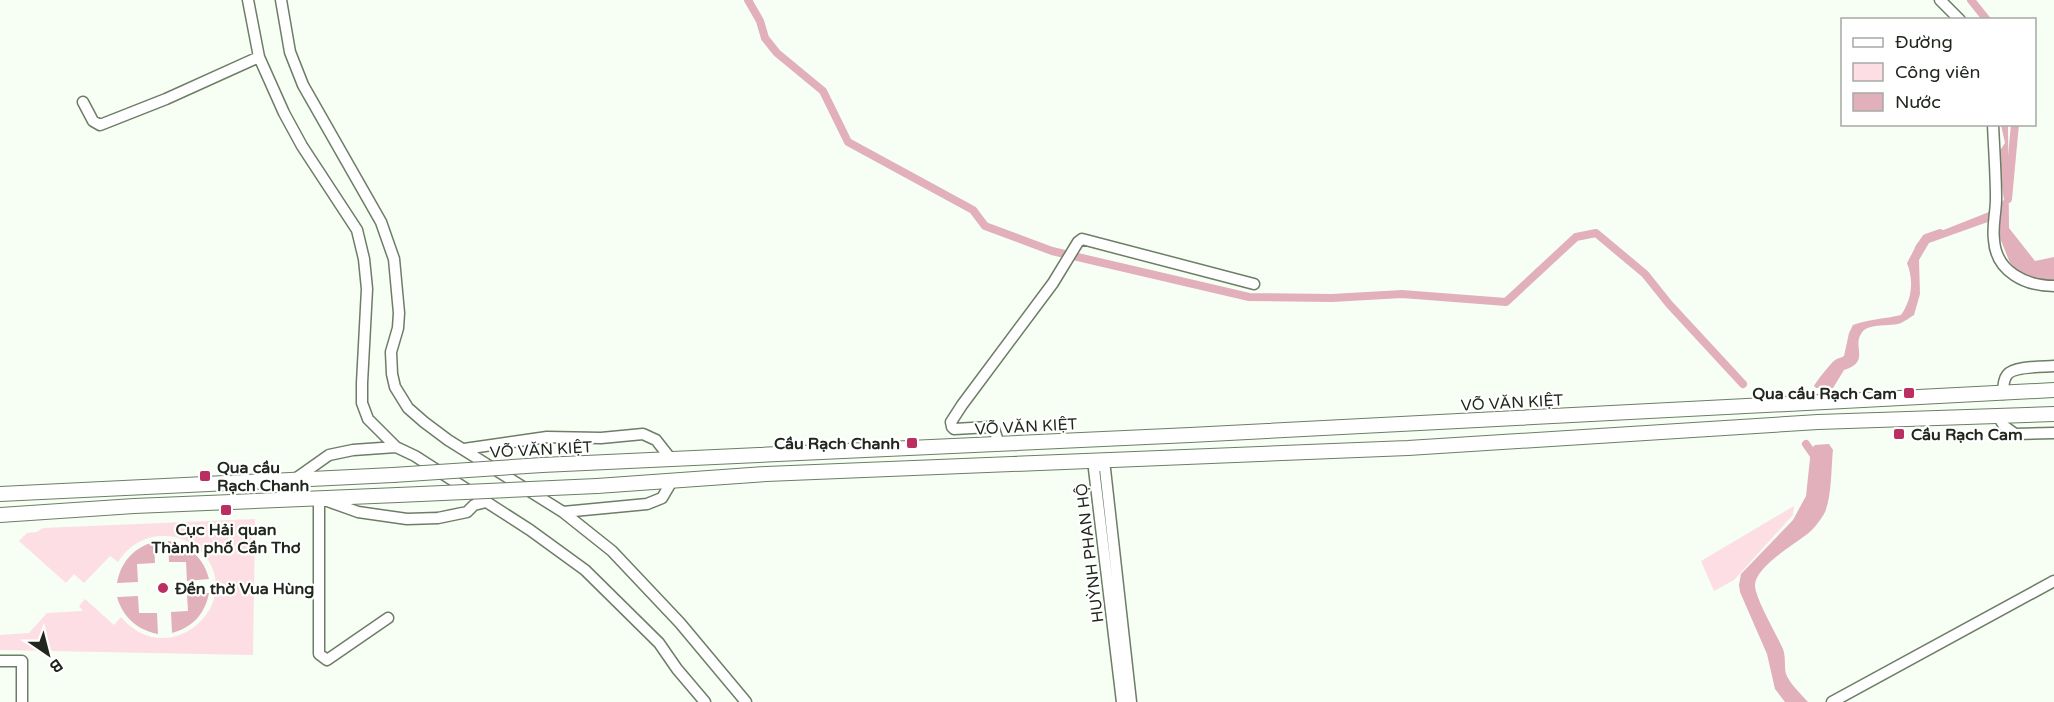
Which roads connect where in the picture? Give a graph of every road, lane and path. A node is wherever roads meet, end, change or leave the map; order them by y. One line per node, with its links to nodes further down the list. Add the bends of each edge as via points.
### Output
1 (249, 0): 5 (street)
2 (281, 0): 21 (street, via 290,52 303,85 381,222 390,245 399,313 390,354 395,387 414,414)
3 (1940, 0): 4 (street)
4 (1958, 18)
5 (259, 57): 6 (street, via 100,125 93,121); 20 (street, via 302,146 357,230 367,289 363,403 369,419)
6 (83, 102)
7 (1993, 126): 9 (street, via 1996,250 2004,266 2026,282)
8 (1254, 284): 19 (street, via 1082,239 951,422 954,429 990,427)
9 (2054, 286)
10 (2054, 366): 12 (street, via 2010,372)
11 (2054, 390): 12 (main road, VÕ VĂN KIỆT)
12 (2003, 394): 13 (main road, VÕ VĂN KIỆT)
13 (1647, 412): 16 (main road); 18 (main road, VÕ VĂN KIỆT)
14 (2054, 414): 15 (main road)
15 (1998, 416): 16 (main road); 17 (street, via 2015,434)
16 (1646, 432): 23 (main road)
17 (2054, 433)
18 (1098, 439): 19 (main road, VÕ VĂN KIỆT); 23 (street)
19 (999, 444): 22 (main road, VÕ VĂN KIỆT)
20 (396, 447): 24 (street, via 329,455); 28 (street)
21 (464, 449): 22 (street, via 547,437 643,434 656,440); 29 (street)
22 (671, 459): 24 (main road, VÕ VĂN KIỆT, bridge)
23 (1099, 462): 25 (main road); 37 (street, HUỲNH PHAN HỘ, via 1094,469); 38 (street, HUỲNH PHAN HỘ, via 1105,469)
24 (295, 479): 26 (main road, VÕ VĂN KIỆT)
25 (672, 481): 27 (main road, bridge); 29 (street, via 662,498 647,504)
26 (0, 494)
27 (319, 498): 28 (street, via 358,512 407,519 467,512); 30 (main road); 32 (street, via 319,654 327,660)
28 (486, 502): 35 (street, via 585,570 659,643)
29 (563, 512): 36 (street, via 626,565)
30 (0, 515)
31 (2054, 581): 39 (street)
32 (388, 618)
33 (0, 661): 34 (street, via 22,661)
34 (22, 702)
35 (705, 702)
36 (746, 702)
37 (1122, 702)
38 (1131, 702)
39 (1832, 702)

